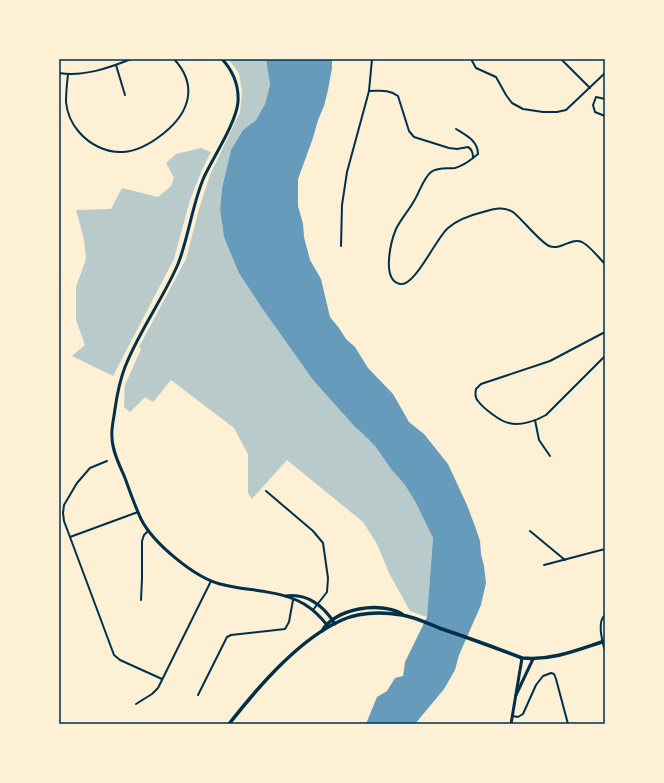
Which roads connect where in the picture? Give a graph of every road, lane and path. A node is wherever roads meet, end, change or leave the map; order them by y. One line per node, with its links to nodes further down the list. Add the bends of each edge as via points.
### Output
1 (131, 59): 7 (street)
2 (174, 59): 10 (street, via 182,68 188,83 188,98 182,113 173,126 160,136 127,151 98,147 78,131 66,102)
3 (222, 59): 26 (street, via 232,71 236,83 237,109 202,184 177,266 125,366 117,400 112,438)
4 (372, 59): 12 (street)
5 (471, 59): 11 (street, via 476,68 496,77 509,100 523,109 543,112 564,111)
6 (561, 59): 11 (street)
7 (116, 65): 10 (street); 13 (street)
8 (59, 73): 10 (street)
9 (605, 73): 11 (street)
10 (68, 74)
11 (590, 88)
12 (369, 91): 17 (street, via 387,91 398,96 409,131 414,137 449,148 468,147); 18 (street, via 347,172 342,205)
13 (125, 95)
14 (605, 99): 15 (street, via 594,98 594,111)
15 (605, 116)
16 (456, 129): 17 (street, via 476,146 478,154)
17 (474, 158): 19 (street, via 462,166 433,171 424,181 395,233 389,266 394,281 404,284 413,278 440,237 452,224 469,216 500,208 513,212 551,246 560,247 578,241 586,244)
18 (341, 246)
19 (605, 264)
20 (604, 333): 22 (street, via 550,362 481,384 476,389 478,401 502,421 513,424)
21 (605, 356): 22 (street, via 546,415)
22 (535, 420): 23 (street, via 539,440)
23 (550, 456)
24 (107, 461): 29 (street, via 86,471 66,501 63,513)
25 (266, 491): 37 (street, via 323,543 328,578 327,592)
26 (138, 512): 27 (street); 29 (street)
27 (148, 531): 33 (street, via 177,558); 35 (street, via 142,541)
28 (530, 531): 31 (street)
29 (70, 537): 50 (street, via 114,655)
30 (605, 549): 31 (street)
31 (565, 560): 32 (street)
32 (544, 565)
33 (211, 581): 34 (street); 50 (street)
34 (285, 596): 36 (street); 37 (street, via 299,596)
35 (141, 600)
36 (293, 600): 38 (street); 51 (street, via 285,629 231,635 226,638)
37 (318, 604): 38 (street); 41 (street)
38 (313, 610): 42 (street)
39 (404, 615): 41 (main road, via 391,609 376,608 343,614); 43 (main road, via 372,613 343,619); 48 (main road)
40 (605, 615): 46 (street, via 601,624)
41 (332, 620): 42 (main road); 43 (street)
42 (326, 624): 44 (street); 45 (main road)
43 (334, 624): 44 (main road)
44 (329, 628): 45 (main road)
45 (321, 632): 55 (main road, via 258,688)
46 (604, 641): 47 (street); 49 (main road, via 559,656)
47 (605, 651)
48 (522, 658): 49 (main road); 52 (street)
49 (534, 659): 52 (street)
50 (162, 679): 53 (street, via 156,690)
51 (198, 695)
52 (515, 699): 54 (street)
53 (136, 704)
54 (512, 716): 56 (street); 57 (street, via 518,717 523,714 536,685 543,676 552,673)
55 (229, 724)
56 (511, 724)
57 (568, 724)

